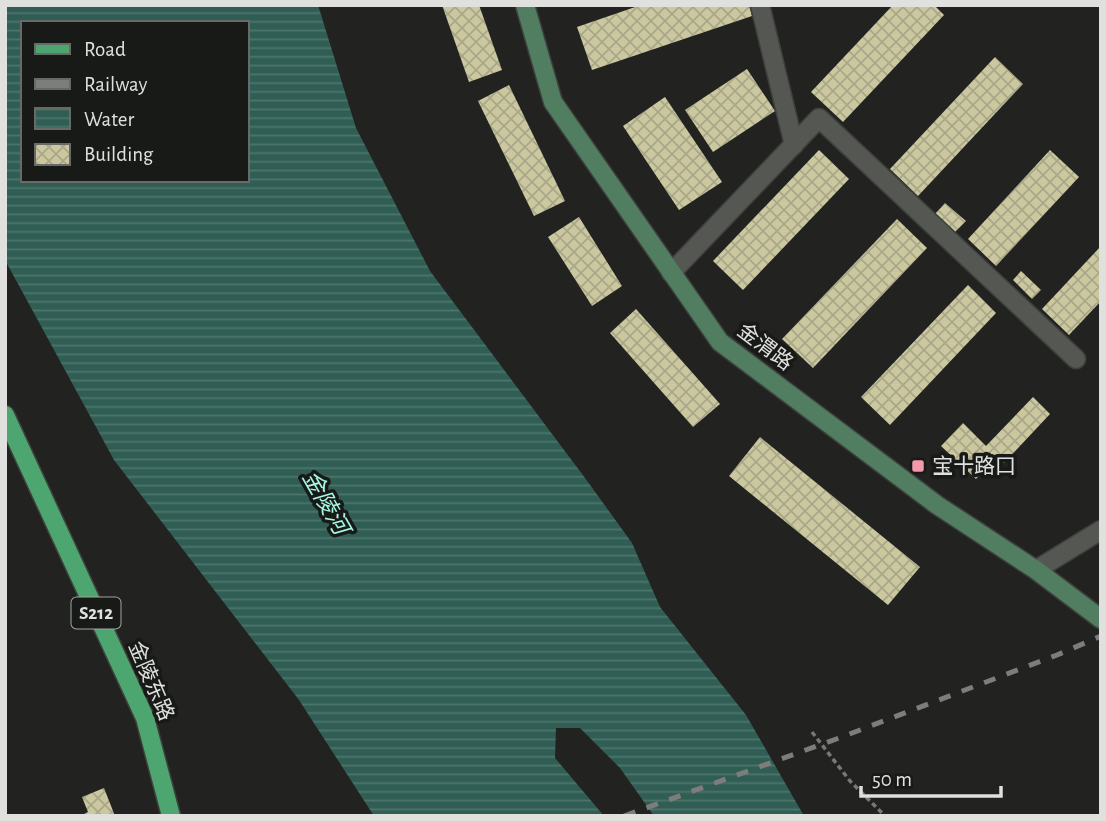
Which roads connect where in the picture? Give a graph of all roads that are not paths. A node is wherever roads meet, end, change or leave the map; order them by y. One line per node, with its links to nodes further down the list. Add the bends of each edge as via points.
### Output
1 (525, 5): 4 (main road, 金渭路, via 553,102)
2 (760, 5): 3 (street)
3 (794, 145): 4 (street); 5 (street, via 819,118)
4 (671, 272): 8 (main road, 金渭路, via 720,342 937,505)
5 (1076, 359)
6 (5, 415): 10 (main road, 金陵东路 / S212, via 145,718)
7 (1101, 530): 8 (street)
8 (1036, 570): 9 (main road, 金渭路)
9 (1101, 619)
10 (171, 816)

